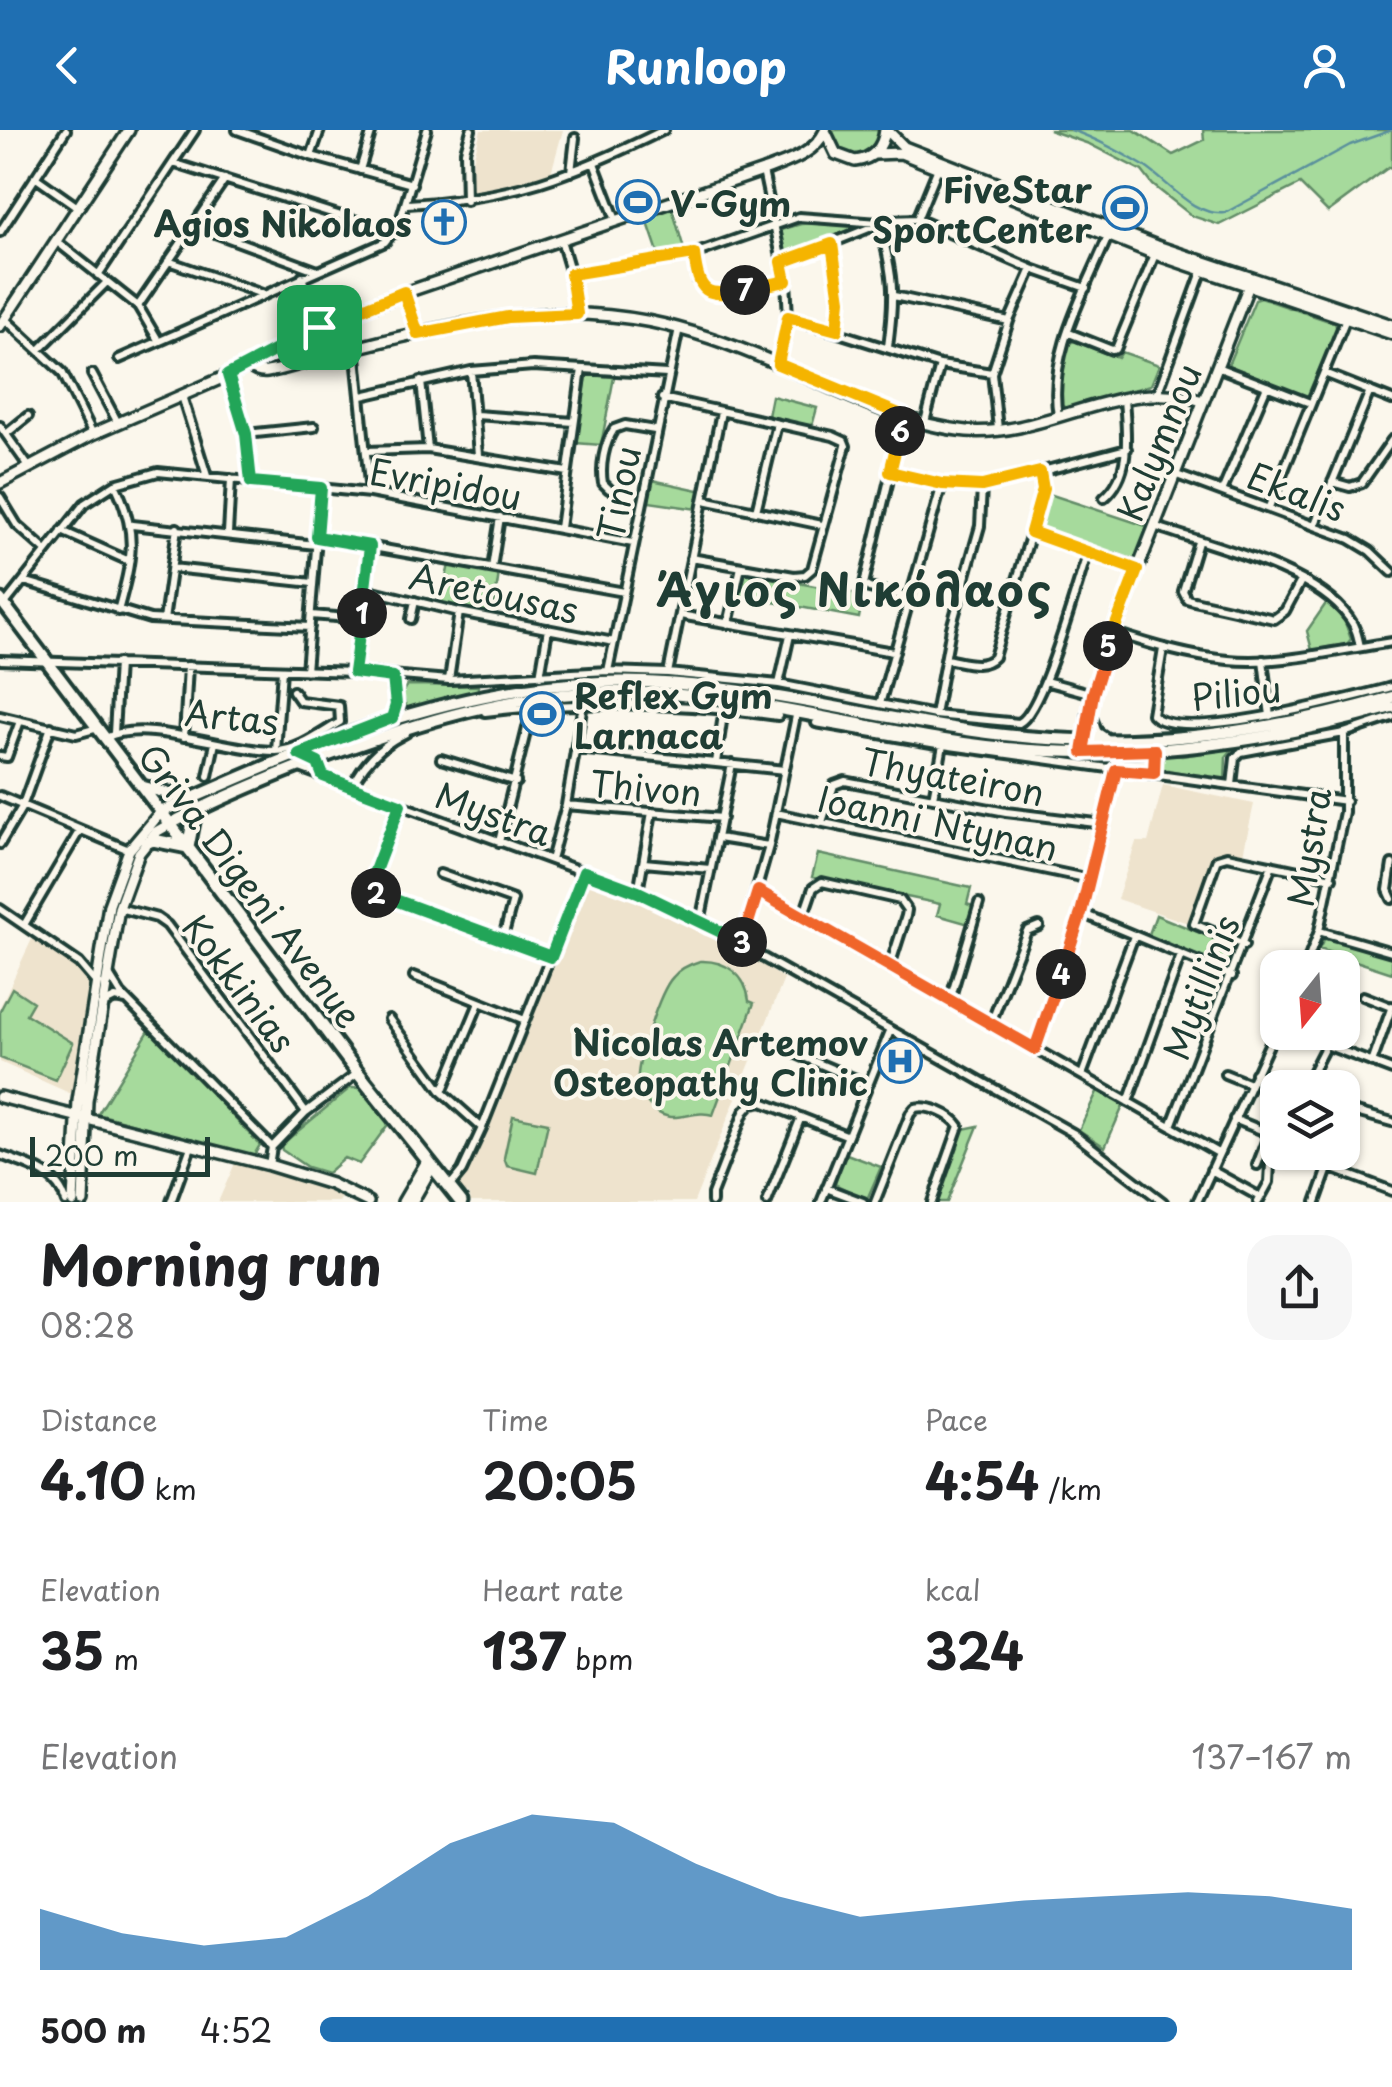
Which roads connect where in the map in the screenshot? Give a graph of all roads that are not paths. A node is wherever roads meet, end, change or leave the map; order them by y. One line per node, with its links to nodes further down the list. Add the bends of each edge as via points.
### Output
1 (50, 130): 14 (street)
2 (130, 130): 33 (main road)
3 (195, 130): 22 (street)
4 (237, 130): 15 (street)
5 (262, 130): 15 (street)
6 (320, 130): 21 (street)
7 (372, 130): 25 (street)
8 (428, 130): 30 (street)
9 (471, 130): 31 (street)
10 (638, 130): 17 (street)
11 (664, 130): 17 (street)
12 (886, 130): 20 (main road); 39 (main road, via 904,147)
13 (826, 131): 18 (main road); 19 (main road)
14 (64, 133): 28 (street)
15 (258, 138): 21 (street)
16 (575, 138): 27 (street)
17 (643, 140): 23 (street)
18 (804, 154): 19 (main road); 26 (main road)
19 (836, 154): 20 (main road, via 855,161)
20 (875, 154): 24 (main road, via 901,153)
21 (311, 156): 25 (street)
22 (174, 162): 29 (street); 53 (street)
23 (594, 163): 27 (street); 35 (street)
24 (938, 168): 34 (street); 39 (main road)
25 (360, 170): 30 (street)
26 (763, 171): 35 (main road); 38 (street)
27 (571, 173): 31 (street)
28 (35, 177): 33 (street); 40 (street)
29 (225, 179): 37 (street); 41 (street)
30 (412, 184): 32 (street)
31 (466, 201): 32 (street)
32 (407, 204): 41 (street)
33 (79, 208): 43 (main road)
34 (917, 218): 36 (street); 49 (street)
35 (616, 220): 42 (main road)
36 (880, 223): 38 (street, via 819,216); 44 (street); 61 (street)
37 (193, 225): 47 (street); 51 (street)
38 (773, 226): 46 (street); 48 (street)
39 (1110, 231): 45 (main road); 58 (street)
40 (0, 232)
41 (395, 233): 51 (street)
42 (560, 239): 52 (street); 59 (main road)
43 (56, 241): 53 (street); 67 (main road)
44 (832, 244): 48 (street); 71 (street)
45 (1156, 250): 50 (main road); 57 (main road); 72 (street, via 1118,346 1112,350)
46 (694, 254): 52 (street); 55 (street, via 698,280 709,292)
47 (168, 261): 60 (street); 62 (street)
48 (782, 262): 55 (street)
49 (1032, 269): 58 (street); 66 (street)
50 (1203, 269): 57 (main road); 94 (street)
51 (319, 271): 54 (street)
52 (571, 274): 64 (street)
53 (98, 276): 56 (street)
54 (302, 277): 60 (street); 70 (street)
55 (786, 281): 65 (street)
56 (107, 282): 62 (street); 78 (street)
57 (1251, 282): 63 (main road); 83 (main road, Kalymnou)
58 (1086, 288): 72 (street)
59 (404, 292): 70 (main road); 73 (street)
60 (264, 295): 75 (street)
61 (894, 296): 66 (street); 76 (street)
62 (138, 306): 75 (street)
63 (1348, 313): 68 (main road); 74 (main road); 86 (street)
64 (577, 314): 69 (main road); 73 (main road, via 508,317)
65 (788, 317): 71 (street); 80 (street)
66 (1009, 321): 87 (street)
67 (2, 322): 78 (street)
68 (1392, 325)
69 (679, 326): 80 (main road); 89 (street, Tinou)
70 (319, 327): 82 (main road)
71 (837, 330): 76 (street)
72 (1069, 333): 106 (street, via 1055,383)
73 (418, 334): 77 (main road)
74 (1392, 334)
75 (158, 341): 79 (street)
76 (888, 347): 81 (street)
77 (356, 348): 82 (main road, via 264,373); 96 (street)
78 (40, 349): 116 (street, via 62,372)
79 (120, 358)
80 (778, 364): 105 (main road)
81 (940, 364): 87 (street); 108 (street)
82 (246, 365): 90 (main road)
83 (1218, 367): 92 (street); 99 (main road, Kalymnou)
84 (582, 369): 85 (street); 89 (street); 107 (street)
85 (472, 371): 91 (street); 103 (street)
86 (1324, 372): 93 (street); 101 (street)
87 (992, 373): 113 (street)
88 (92, 374): 109 (street)
89 (667, 374): 98 (street, Tinou)
90 (228, 375): 95 (main road); 117 (street)
91 (421, 382): 96 (street); 119 (street)
92 (1266, 386): 101 (street); 138 (street)
93 (1370, 391): 100 (street); 131 (street)
94 (1158, 392): 97 (main road); 99 (main road)
95 (182, 396): 109 (main road); 128 (street)
96 (362, 396): 121 (street)
97 (1124, 397): 106 (main road); 120 (street)
98 (662, 398): 102 (street); 114 (street, Tinou)
99 (1203, 400): 127 (main road, Kalymnou)
100 (1392, 400)
101 (1310, 403): 143 (street)
102 (722, 412): 110 (street); 142 (street)
103 (476, 415): 107 (street); 122 (street)
104 (28, 416): 115 (street)
105 (904, 416): 108 (main road); 125 (street)
106 (1058, 416): 113 (main road)
107 (574, 422): 124 (street)
108 (924, 422): 113 (main road)
109 (118, 423): 116 (main road)
110 (777, 424): 144 (street); 147 (street, via 844,441)
111 (0, 426): 115 (street)
112 (314, 427): 117 (street)
113 (998, 429)
114 (656, 430): 137 (street, via 614,429 602,472); 157 (street, Tinou)
115 (6, 434): 123 (street)
116 (92, 434): 123 (main road)
117 (246, 434): 130 (street)
118 (1392, 440): 131 (street, via 1362,483)
119 (428, 449): 121 (street); 122 (street)
120 (1127, 449): 126 (street); 141 (street, via 1120,476)
121 (367, 450): 139 (street)
122 (478, 455): 124 (street)
123 (29, 467): 132 (main road)
124 (567, 472): 151 (street)
125 (890, 472): 134 (street); 173 (street, via 864,584)
126 (1040, 472): 135 (street); 153 (street, via 1043,489)
127 (1174, 474): 138 (street, Ekalis); 149 (main road, Kalymnou)
128 (207, 476): 129 (street, Evripidou); 133 (street, Evripidou, via 158,472)
129 (231, 479): 130 (street, Evripidou); 154 (street)
130 (251, 482): 136 (street, Evripidou)
131 (1332, 482): 146 (street)
132 (0, 484)
133 (115, 484): 148 (street); 152 (street, Evripidou, via 84,504)
134 (942, 484): 135 (street); 173 (street)
135 (982, 486): 193 (street, via 980,526)
136 (321, 488): 139 (street, Evripidou); 155 (street)
137 (609, 489)
138 (1223, 490): 143 (street, Ekalis)
139 (370, 493): 145 (street, Evripidou)
140 (0, 497): 159 (street, via 17,525)
141 (1104, 498)
142 (704, 500): 144 (street); 161 (street)
143 (1268, 507): 146 (street, Ekalis)
144 (756, 511): 147 (street)
145 (500, 517): 151 (street, Evripidou); 165 (street)
146 (1315, 524): 167 (street, Ekalis, via 1350,538)
147 (822, 525): 163 (street, via 805,574)
148 (132, 526): 150 (street); 162 (street)
149 (1154, 526): 156 (street); 166 (main road, Kalymnou)
150 (177, 528): 154 (street); 164 (street)
151 (560, 528): 157 (street, Evripidou)
152 (62, 530): 159 (street, Evripidou); 162 (street)
153 (1031, 532): 160 (street); 193 (street, via 994,657 978,664)
154 (228, 533): 155 (street)
155 (316, 541): 158 (street); 170 (street)
156 (1198, 542): 169 (street); 169 (street, via 1183,591 1188,599 1274,620)
157 (633, 543): 172 (street, Tinou)
158 (370, 546): 165 (street); 171 (street)
159 (46, 551): 168 (street, Evripidou)
160 (1088, 552): 166 (street); 207 (street)
161 (692, 558): 163 (street); 179 (street)
162 (129, 561): 176 (street)
163 (742, 567): 183 (street)
164 (172, 568): 170 (street); 182 (street)
165 (492, 568): 172 (street)
166 (1137, 570): 186 (main road, Kalymnou)
167 (1392, 572)
168 (24, 581): 175 (street, Evripidou); 176 (street)
169 (1301, 581): 190 (street, via 1340,607)
170 (313, 582): 178 (street)
171 (365, 589): 174 (street, Aretousas); 180 (street)
172 (624, 592): 188 (street, Tinou)
173 (908, 597): 192 (street)
174 (416, 601): 177 (street, Aretousas); 181 (street)
175 (2, 602): 196 (main road, Griva Digeni Avenue)
176 (118, 611): 182 (street)
177 (459, 612): 185 (street, Aretousas); 206 (street)
178 (311, 616): 180 (street); 184 (street)
179 (680, 616): 183 (street); 203 (street)
180 (361, 619): 202 (street)
181 (411, 619)
182 (164, 620): 184 (street)
183 (728, 624): 187 (street)
184 (310, 627): 200 (street)
185 (548, 629): 188 (street, Aretousas); 204 (street)
186 (1113, 632): 191 (street); 211 (main road, Kalymnou)
187 (790, 634): 192 (street); 208 (street)
188 (614, 642): 201 (street, Tinou)
189 (1392, 642): 190 (street)
190 (1360, 647): 195 (street)
191 (1162, 648): 195 (street); 224 (street, Piliou, via 1152,714 1158,720)
192 (893, 652): 214 (street)
193 (945, 659): 220 (street)
194 (0, 660): 196 (street)
195 (1262, 660): 224 (street)
196 (48, 661): 197 (street); 229 (main road, Griva Digeni Avenue)
197 (118, 663): 198 (street); 229 (street)
198 (188, 666): 199 (street); 231 (street)
199 (282, 670): 200 (street); 238 (street)
200 (306, 670): 202 (street)
201 (608, 671): 203 (street); 204 (street)
202 (354, 672): 205 (street)
203 (668, 673): 208 (street)
204 (540, 676): 206 (street)
205 (393, 677): 206 (street); 219 (street)
206 (449, 680)
207 (1045, 681): 211 (street); 220 (street, via 1027,720 1009,724)
208 (779, 684): 214 (street)
209 (1392, 687): 224 (street, Piliou)
210 (293, 691): 238 (street, Artas, via 300,701 338,706 340,722)
211 (1093, 694): 223 (main road, Kalymnou)
212 (1392, 697): 232 (main road, via 1293,722)
213 (583, 704): 217 (street); 218 (street); 236 (street)
214 (880, 704): 220 (street)
215 (798, 705): 219 (main road, via 678,684 602,682); 235 (main road, via 944,740 1003,748); 242 (main road, via 665,694 528,699 418,722); 246 (street)
216 (1392, 707): 237 (main road, via 1296,732)
217 (532, 708): 251 (street); 254 (street, via 488,711 409,732 369,759)
218 (724, 708): 222 (street); 243 (street)
219 (397, 712): 239 (main road)
220 (935, 714)
221 (0, 716): 226 (street, Artas)
222 (778, 716)
223 (1089, 716): 232 (main road); 235 (main road, Kalymnou)
224 (1270, 716)
225 (1392, 716): 230 (street)
226 (20, 721): 228 (street, Artas); 240 (street, via 6,757)
227 (816, 723): 234 (street)
228 (51, 728): 229 (street, Artas); 261 (street)
229 (106, 733): 231 (street, Artas); 252 (main road, Griva Digeni Avenue)
230 (1344, 733): 253 (street, via 1241,752); 257 (street, Mystra)
231 (184, 737): 233 (street, Artas)
232 (1108, 740): 235 (main road)
233 (215, 743): 238 (street, Artas); 249 (street)
234 (943, 746): 247 (street); 256 (street)
235 (1084, 746): 237 (main road)
236 (577, 750): 243 (street); 260 (street)
237 (1155, 750): 248 (street)
238 (276, 751)
239 (299, 754): 242 (street); 258 (main road)
240 (0, 756)
241 (441, 759): 251 (street)
242 (314, 761): 245 (main road); 250 (street)
243 (716, 763): 244 (street)
244 (732, 764): 246 (street); 265 (street)
245 (296, 767): 250 (street, Mystra); 258 (main road)
246 (785, 770): 264 (street)
247 (1116, 770): 248 (street); 268 (street)
248 (1154, 773): 253 (street)
249 (208, 776)
250 (323, 776): 254 (street, Mystra)
251 (516, 782): 271 (street)
252 (140, 785): 258 (main road); 262 (main road, Griva Digeni Avenue)
253 (1232, 786): 257 (street)
254 (352, 787): 259 (street, Mystra)
255 (0, 796): 261 (street)
256 (933, 798): 266 (street, Thyateiron, via 838,782); 268 (street, Thyateiron)
257 (1346, 802): 284 (street, Mystra)
258 (195, 804): 262 (main road); 267 (main road); 275 (highway)
259 (400, 805): 271 (street, Mystra); 299 (street, via 370,884 376,894)
260 (566, 805): 263 (street, Thivon); 277 (street)
261 (22, 807): 269 (street); 273 (street)
262 (161, 812): 267 (highway, Griva Digeni Avenue); 276 (main road)
263 (652, 812): 265 (street, Thivon); 278 (street)
264 (776, 813): 266 (street, Ioanni Ntynan); 274 (street)
265 (722, 818): 270 (street)
266 (822, 822): 285 (street, Ioanni Ntynan)
267 (170, 824): 272 (main road); 275 (highway, Griva Digeni Avenue)
268 (1104, 824): 285 (street)
269 (80, 830): 276 (street); 295 (street)
270 (718, 838): 274 (street); 281 (street)
271 (499, 842): 277 (street, Mystra)
272 (146, 843): 275 (highway); 290 (main road)
273 (0, 844)
274 (769, 846): 286 (street)
275 (188, 847): 329 (highway, Griva Digeni Avenue)
276 (129, 850): 306 (main road, via 112,894)
277 (551, 860): 282 (street, Mystra)
278 (644, 862): 281 (street); 287 (street)
279 (1392, 864): 288 (street)
280 (1272, 866): 284 (street); 301 (street, Mytillinis); 301 (street, via 1227,856 1214,864 1194,924)
281 (710, 870): 294 (street)
282 (584, 872): 287 (street, Mystra); 305 (street)
283 (440, 874): 299 (street, via 513,900)
284 (1332, 878): 297 (street, Mystra)
285 (1090, 879): 292 (street)
286 (758, 891): 293 (street); 300 (street)
287 (638, 892): 294 (street, Mystra)
288 (1392, 899)
289 (978, 903): 315 (street)
290 (119, 908): 309 (main road); 339 (street, Kokkinias, via 167,925)
291 (0, 909): 295 (street)
292 (1081, 913): 298 (street); 324 (street)
293 (802, 916): 308 (street); 308 (street, via 822,882 900,900 907,910)
294 (700, 922): 300 (street, Mystra)
295 (24, 925): 307 (street)
296 (1039, 926): 321 (street, via 1027,932)
297 (1319, 931): 302 (street, Mystra); 303 (street)
298 (1134, 936): 304 (street); 332 (street)
299 (502, 941): 305 (street)
300 (742, 944): 322 (street, Mystra)
301 (1244, 945): 311 (street, Mytillinis)
302 (1312, 950)
303 (1392, 952)
304 (1181, 955): 311 (street); 338 (street)
305 (551, 957): 320 (street)
306 (99, 962): 307 (street); 312 (main road)
307 (79, 963): 312 (street)
308 (890, 966): 315 (street)
309 (107, 972): 314 (street); 317 (main road)
310 (414, 976): 316 (street)
311 (1232, 976): 345 (street, Mytillinis)
312 (96, 982): 341 (main road)
313 (1363, 996): 318 (street)
314 (128, 1000): 317 (street); 349 (street)
315 (950, 1000): 321 (street)
316 (479, 1003): 320 (street); 336 (street)
317 (102, 1005): 341 (main road)
318 (1392, 1007): 327 (street)
319 (388, 1019): 336 (street)
320 (525, 1020): 346 (street)
321 (991, 1024): 324 (street)
322 (890, 1031): 334 (street); 376 (street, Mystra, via 1073,1133)
323 (770, 1044): 334 (street)
324 (1035, 1049): 332 (street)
325 (1267, 1050): 330 (street)
326 (1336, 1050): 327 (street)
327 (1372, 1064): 328 (street)
328 (1392, 1070)
329 (358, 1073): 339 (street); 352 (highway, Griva Digeni Avenue)
330 (1256, 1073): 333 (street); 335 (street)
331 (1225, 1074): 335 (street)
332 (1082, 1075): 338 (street)
333 (1260, 1075)
334 (867, 1084): 347 (street)
335 (1250, 1084): 343 (street)
336 (442, 1092): 346 (street)
337 (0, 1096): 341 (main road)
338 (1128, 1102): 345 (street)
339 (306, 1112): 349 (street)
340 (1360, 1113): 344 (street)
341 (81, 1115): 348 (main road); 363 (main road); 364 (main road)
342 (800, 1117): 347 (street); 370 (street, via 762,1102 747,1108); 371 (street)
343 (1234, 1119): 350 (street); 354 (street, via 1268,1136)
344 (1392, 1122)
345 (1172, 1126): 350 (street)
346 (482, 1128): 359 (street)
347 (846, 1136): 360 (street)
348 (192, 1144): 353 (main road); 365 (street)
349 (272, 1147): 353 (street)
350 (1218, 1152): 355 (street)
351 (0, 1154): 363 (street, via 44,1172)
352 (430, 1164): 359 (highway, Griva Digeni Avenue); 367 (main road); 368 (main road)
353 (269, 1165): 366 (main road)
354 (1257, 1165)
355 (1211, 1170): 362 (street); 377 (street)
356 (1270, 1170): 362 (street)
357 (1327, 1170): 378 (street)
358 (1336, 1170): 361 (street)
359 (449, 1188): 369 (highway, Griva Digeni Avenue)
360 (826, 1188): 372 (street); 373 (street)
361 (1392, 1191)
362 (1259, 1200)
363 (70, 1202)
364 (83, 1202)
365 (171, 1202)
366 (368, 1202)
367 (403, 1202)
368 (412, 1202)
369 (461, 1202)
370 (712, 1202)
371 (767, 1202)
372 (820, 1202)
373 (863, 1202)
374 (875, 1202): 375 (street, via 910,1114 925,1106 958,1126)
375 (932, 1202)
376 (1163, 1202)
377 (1197, 1202)
378 (1316, 1202)

